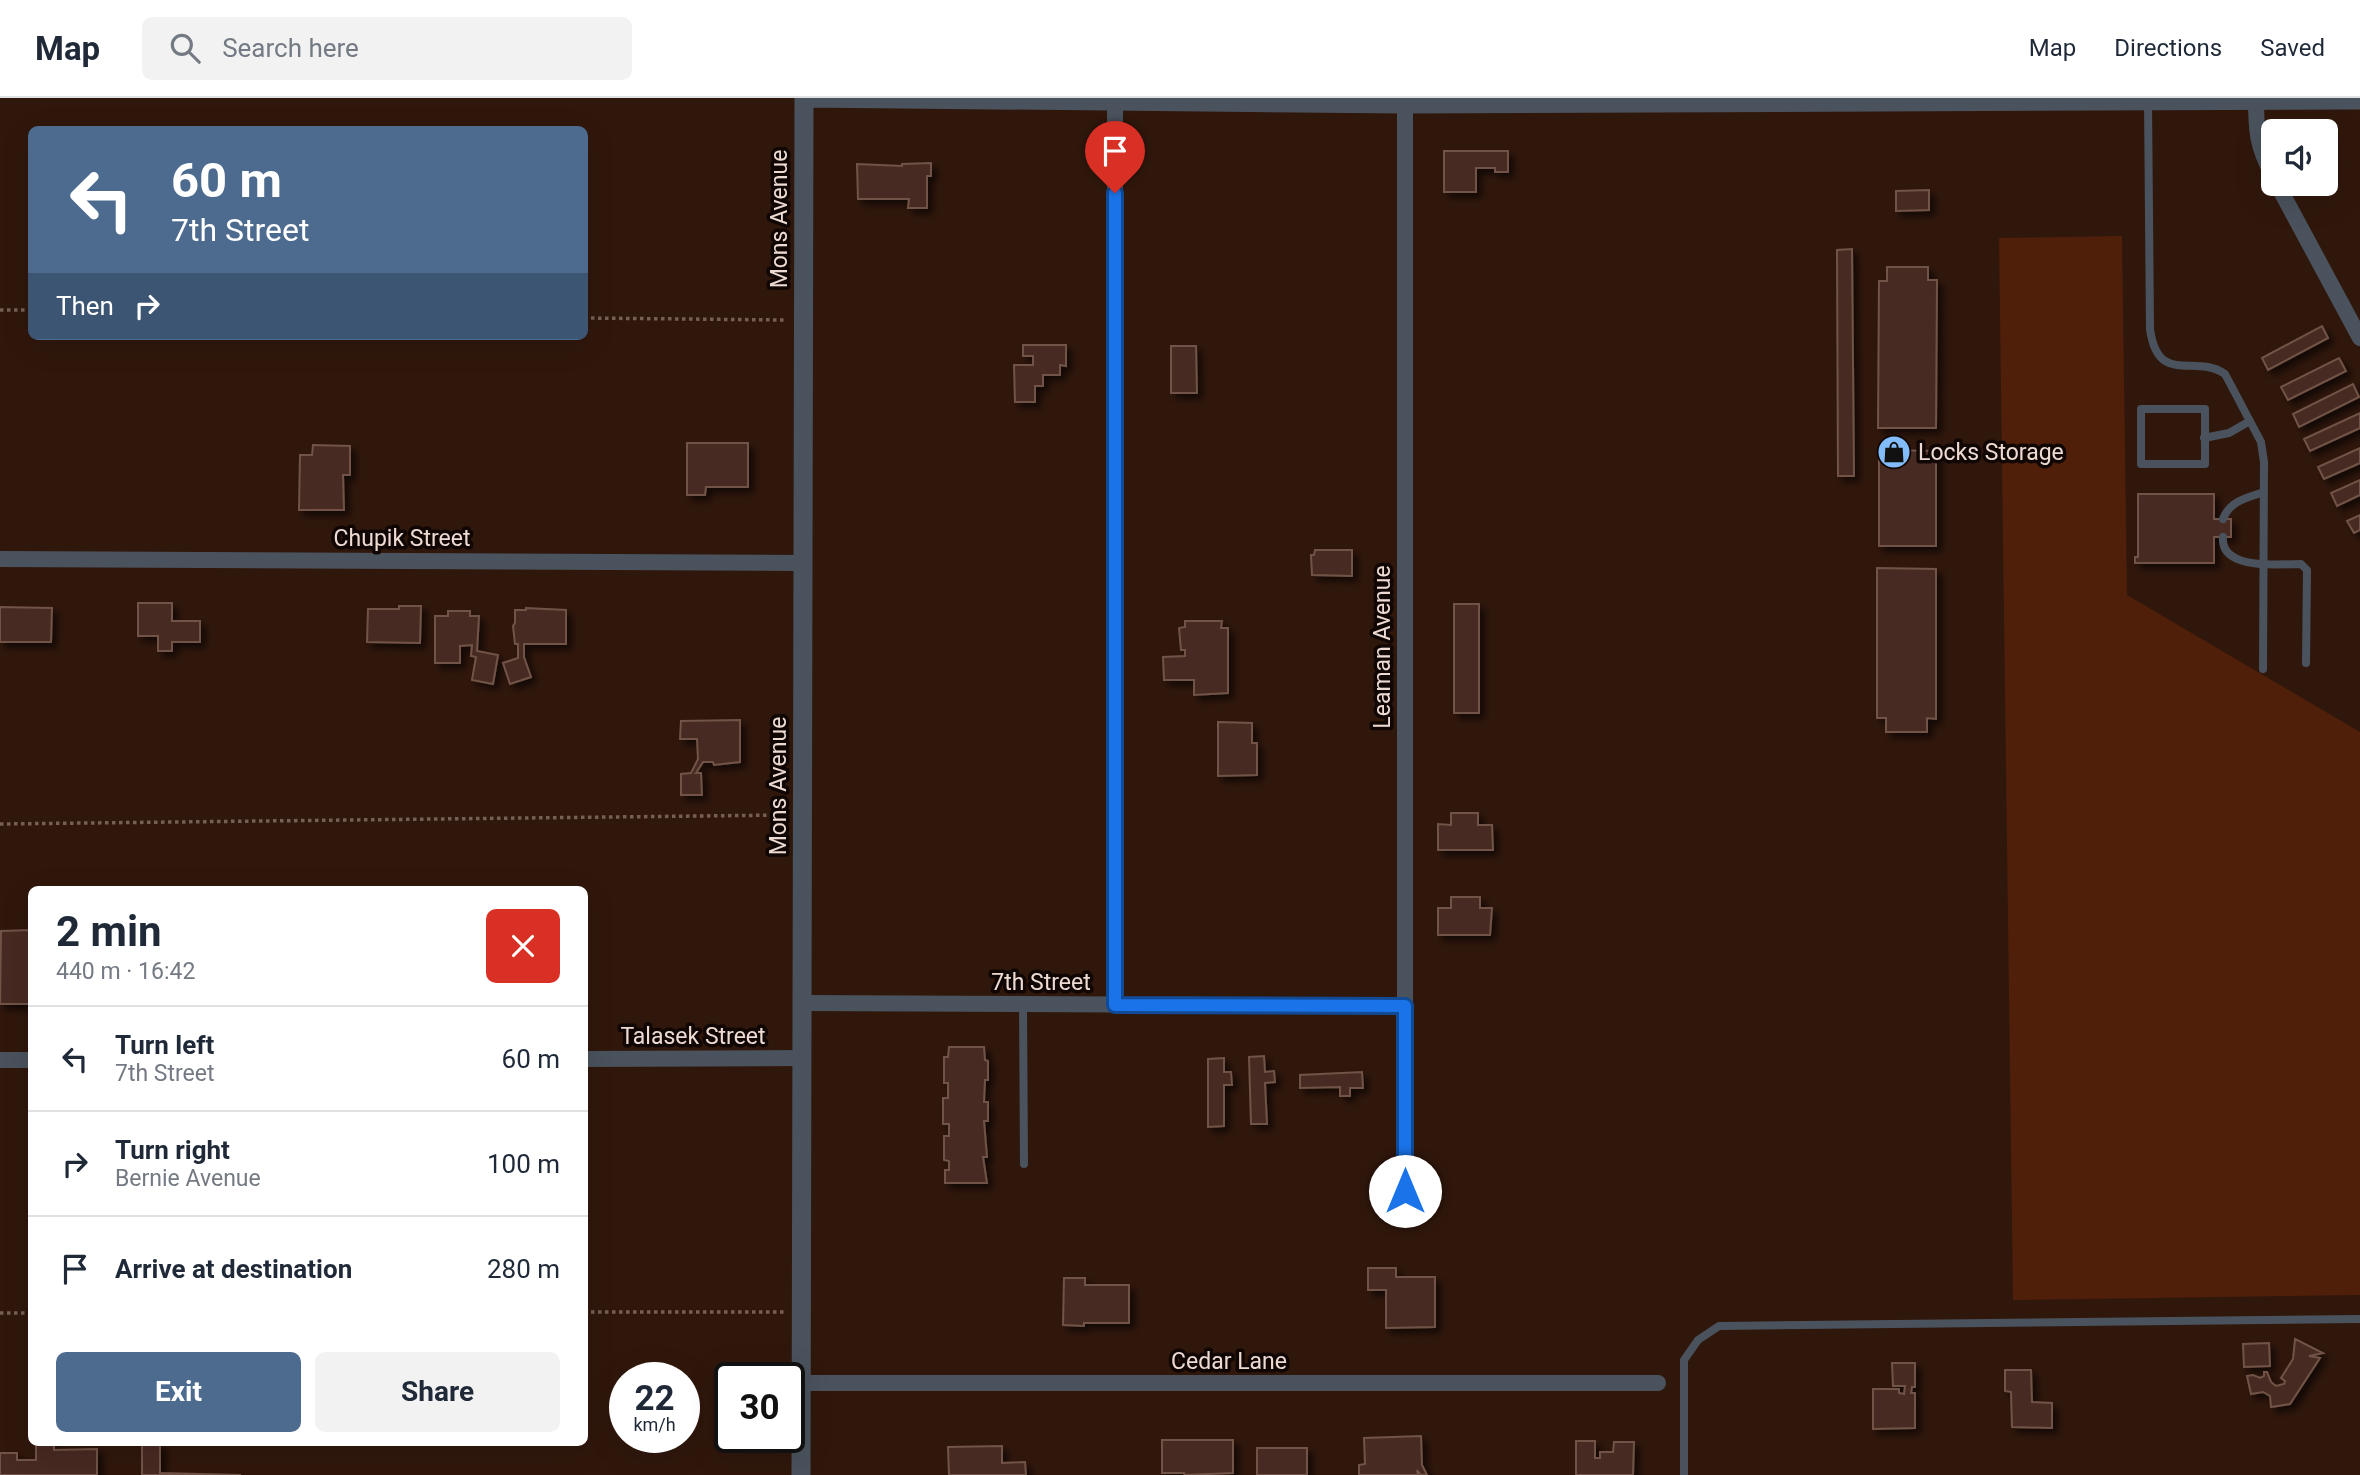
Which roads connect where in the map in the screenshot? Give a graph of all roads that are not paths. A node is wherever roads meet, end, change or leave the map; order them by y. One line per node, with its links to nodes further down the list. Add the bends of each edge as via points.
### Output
1 (804, 98): 7 (street); 18 (street, Mons Avenue)
2 (2256, 99): 3 (street); 6 (street); 9 (street)
3 (2312, 99): 5 (street)
4 (1815, 100): 6 (street); 8 (street)
5 (2360, 100)
6 (2148, 101): 12 (lane, via 2152,343 2171,366 2216,368 2225,374)
7 (1115, 103): 8 (street); 24 (street)
8 (1405, 104): 25 (street, Leaman Avenue)
9 (2261, 148)
10 (2283, 196): 11 (street)
11 (2360, 338)
12 (2250, 421): 13 (lane, via 2229,433); 14 (lane, via 2261,442)
13 (2204, 438): 13 (lane, via 2205,409 2141,409 2141,464 2205,464)
14 (2264, 492): 15 (lane, via 2239,500); 19 (lane)
15 (2223, 519)
16 (2223, 537): 19 (lane, via 2222,543 2239,561)
17 (0, 559): 18 (street, Chupik Street)
18 (803, 563): 22 (street, Mons Avenue)
19 (2263, 564): 20 (lane, via 2301,564 2308,570); 21 (lane)
20 (2306, 663)
21 (2263, 669)
22 (802, 1003): 23 (street, 7th Street); 26 (street, Mons Avenue)
23 (1023, 1004): 24 (street, 7th Street); 30 (lane)
24 (1115, 1005): 25 (street, 7th Street)
25 (1405, 1006): 31 (street, Leaman Avenue)
26 (802, 1058): 27 (street, Talasek Street); 33 (street, Mons Avenue)
27 (588, 1059)
28 (0, 1060): 29 (street)
29 (28, 1060)
30 (1024, 1164)
31 (1405, 1191)
32 (2360, 1319): 38 (lane, via 1719,1326 1698,1340 1684,1360)
33 (801, 1362)
34 (1657, 1383): 35 (street, Cedar Lane)
35 (805, 1384)
36 (801, 1453): 37 (street, Mons Avenue)
37 (801, 1475)
38 (1684, 1475)

